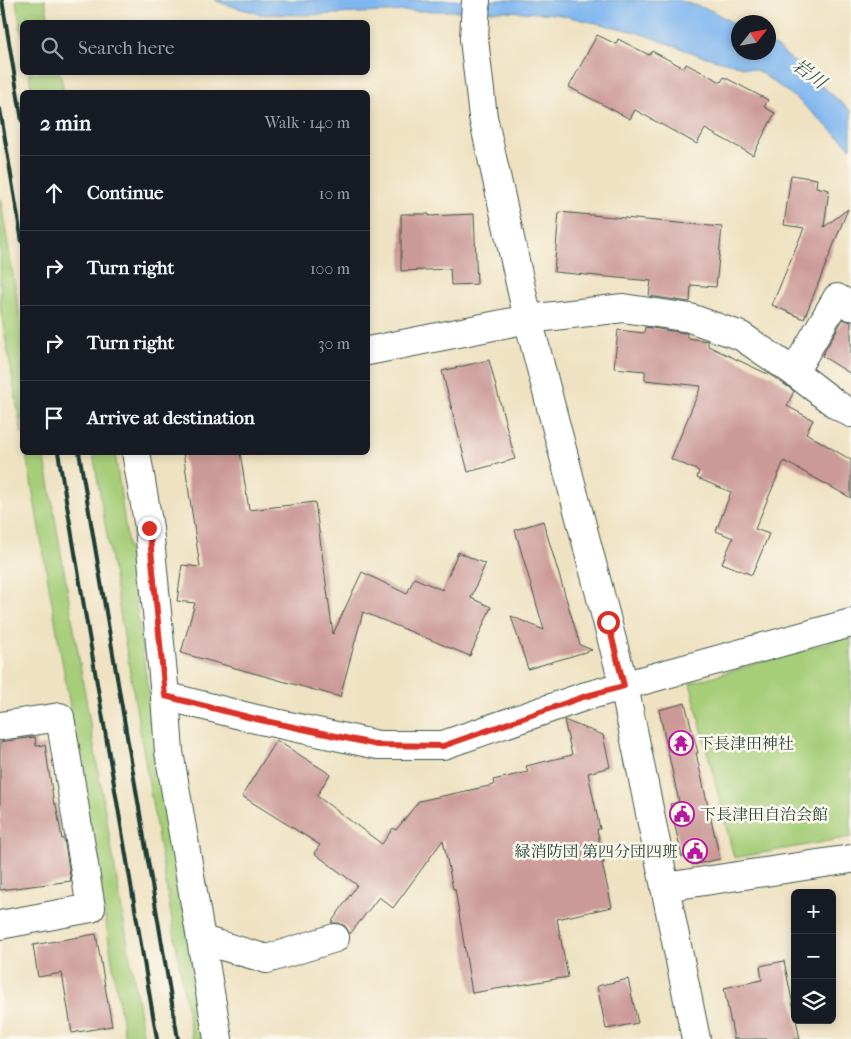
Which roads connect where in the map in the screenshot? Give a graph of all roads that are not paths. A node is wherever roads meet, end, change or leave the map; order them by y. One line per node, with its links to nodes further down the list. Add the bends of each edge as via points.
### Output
1 (476, 0): 3 (street, via 474,39 483,117)
2 (851, 306): 5 (street, via 837,298)
3 (528, 320): 4 (street); 5 (street, via 623,308 690,318 741,336); 9 (street)
4 (370, 351)
5 (794, 372): 6 (street)
6 (851, 413)
7 (137, 455): 10 (street, via 149,528)
8 (851, 623): 9 (street)
9 (624, 686): 10 (street, via 443,746 378,745); 13 (street)
10 (165, 696): 16 (street, via 169,752)
11 (0, 726): 14 (street, via 60,717 91,908)
12 (851, 859): 13 (street)
13 (665, 888): 18 (street)
14 (0, 925)
15 (335, 938): 16 (street, via 267,958)
16 (202, 940): 17 (street)
17 (218, 1039)
18 (696, 1039)

